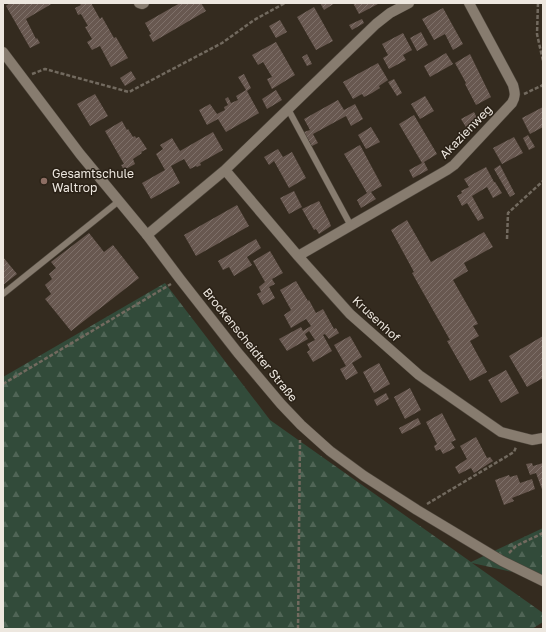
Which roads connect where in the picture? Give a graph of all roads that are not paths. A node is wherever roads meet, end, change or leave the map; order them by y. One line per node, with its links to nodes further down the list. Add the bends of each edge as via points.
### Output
1 (139, 3): 2 (street)
2 (144, 3)
3 (409, 3): 6 (street, via 376,24)
4 (468, 3): 9 (street, Akazienweg, via 513,85 515,98 454,165)
5 (3, 52): 8 (street, Brockenscheidter Straße)
6 (288, 109): 7 (street); 9 (lane)
7 (225, 170): 10 (street); 11 (street, Krusenhof)
8 (119, 201): 10 (street, Brockenscheidter Straße); 12 (lane)
9 (351, 226): 11 (street, Akazienweg)
10 (147, 235): 14 (street, Brockenscheidter Straße, via 238,353 300,425 364,476 502,561)
11 (298, 256): 13 (street, Krusenhof, via 350,314 419,375 501,432 532,440)
12 (3, 294)
13 (543, 438)
14 (543, 581)

